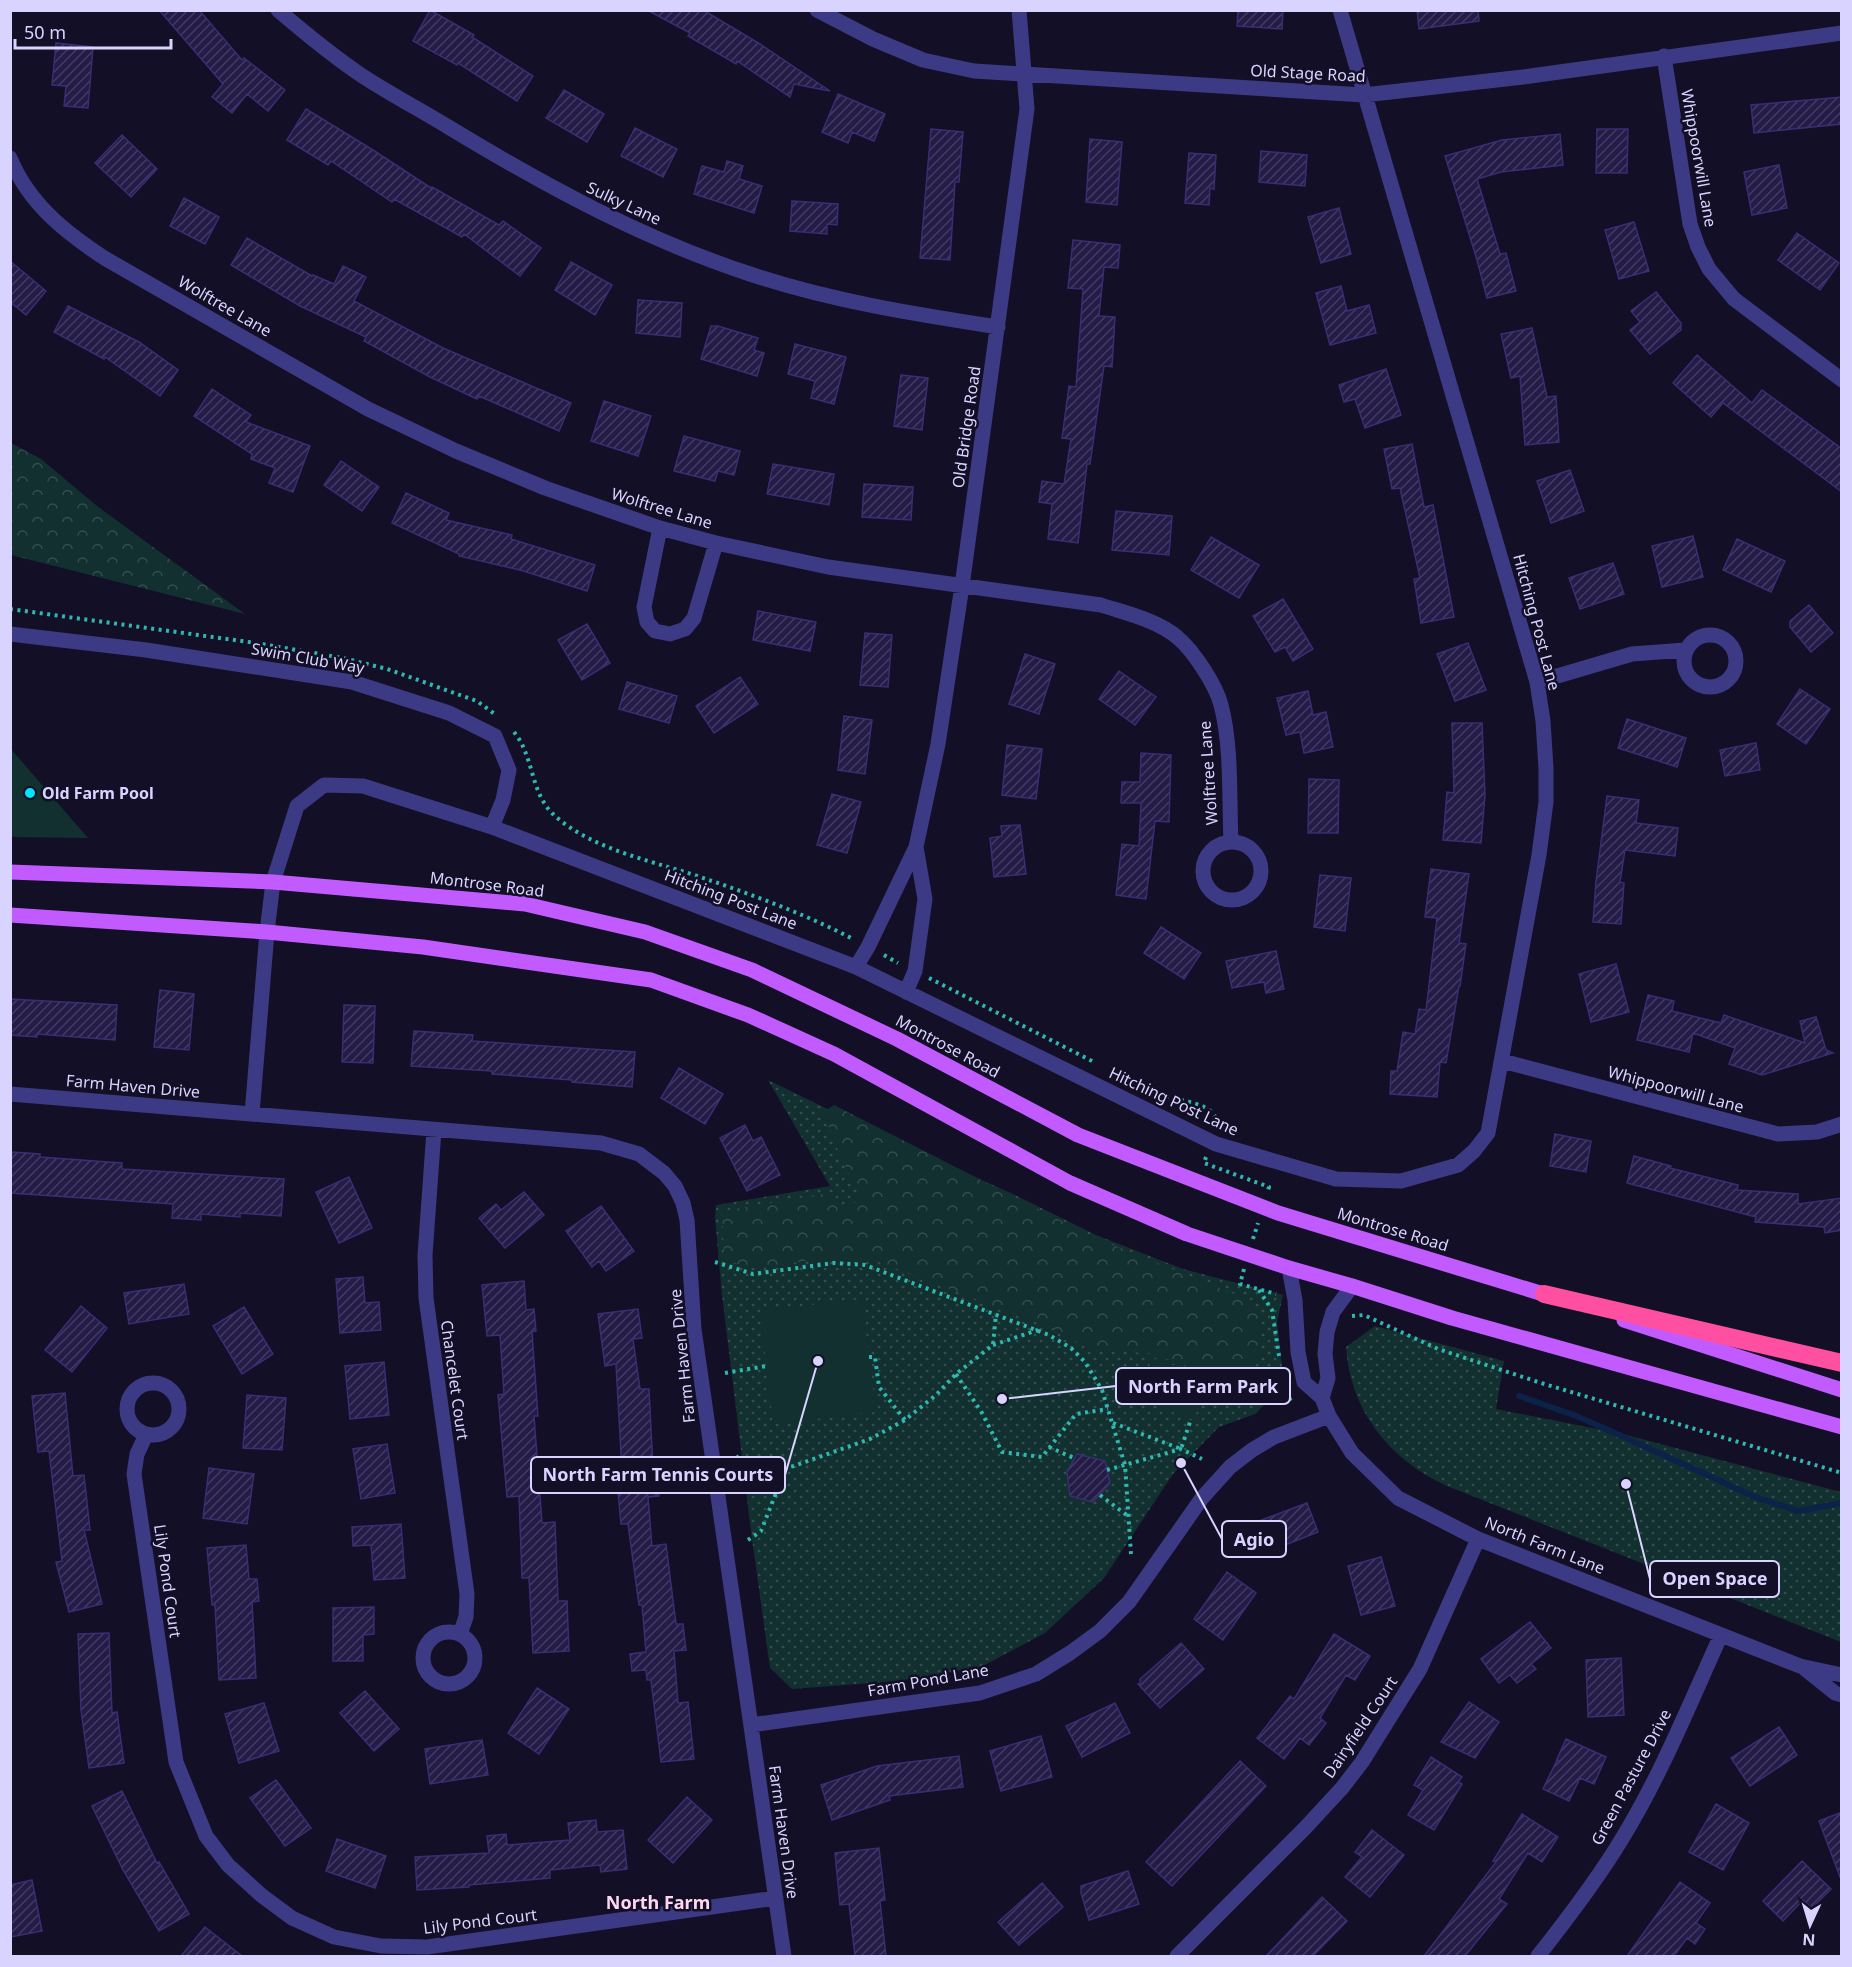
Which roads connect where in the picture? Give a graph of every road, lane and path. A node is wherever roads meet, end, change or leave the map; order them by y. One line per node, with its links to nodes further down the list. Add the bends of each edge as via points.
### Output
1 (279, 10): 10 (street, Sulky Lane, via 364,77 574,200 638,230 707,259 797,288 897,312)
2 (817, 10): 7 (street, Old Stage Road, via 923,60 974,71)
3 (1019, 10): 7 (street, Old Bridge Road)
4 (1340, 10): 8 (street, Hitching Post Lane)
5 (1842, 33): 6 (street, Old Stage Road)
6 (1664, 57): 8 (street, Old Stage Road, via 1523,78); 11 (street, Whippoorwill Lane, via 1690,224 1709,269 1734,299)
7 (1026, 75): 8 (street, Old Stage Road); 10 (street, Old Bridge Road, via 1027,109)
8 (1364, 95): 18 (street, Hitching Post Lane)
9 (10, 158): 12 (street, Wolftree Lane, via 25,187 47,215 73,238 368,409 545,488)
10 (998, 327): 14 (street, Old Bridge Road)
11 (1842, 380)
12 (660, 528): 13 (street, Wolftree Lane); 13 (street, via 644,607 647,622 655,631 670,634 685,629 694,618)
13 (716, 543): 14 (street, Wolftree Lane, via 828,567)
14 (962, 586): 22 (street, Wolftree Lane, via 1101,605 1142,617 1176,636 1200,664 1221,704); 23 (street, Old Bridge Road, via 938,744)
15 (10, 609): 19 (path, via 343,658 477,701)
16 (10, 634): 21 (street, Swim Club Way, via 146,650 352,682 449,713 495,736 509,770)
17 (1685, 650): 18 (street, via 1632,654)
18 (1537, 682): 32 (street, Hitching Post Lane, via 1543,721 1546,802)
19 (504, 721)
20 (510, 728): 27 (path, via 526,750 539,794 551,812 573,831 784,907)
21 (492, 827): 25 (street, Hitching Post Lane, via 363,786 324,785 297,806); 29 (street, Hitching Post Lane)
22 (1231, 842)
23 (916, 847): 29 (street, Old Bridge Road); 31 (street, Old Bridge Road, via 925,899 915,971)
24 (10, 872): 25 (main road, Montrose Road)
25 (273, 882): 28 (street, Hitching Post Lane); 41 (main road, Montrose Road, via 525,904 645,932 752,969 897,1039 1078,1135)
26 (10, 915): 28 (main road)
27 (836, 930)
28 (267, 932): 36 (street); 42 (main road, via 423,947 651,980 748,1015 834,1053 1070,1183 1187,1234)
29 (856, 967): 31 (street, Hitching Post Lane)
30 (934, 980): 33 (path)
31 (906, 992): 32 (street, Hitching Post Lane, via 1212,1142 1336,1179 1401,1181 1458,1166 1488,1133)
32 (1502, 1061): 37 (street, Whippoorwill Lane, via 1778,1134 1807,1133)
33 (1097, 1064)
34 (1157, 1093): 39 (path, via 1205,1107 1214,1113)
35 (10, 1094): 36 (street, Farm Haven Drive)
36 (252, 1114): 38 (street, Farm Haven Drive)
37 (1842, 1125)
38 (434, 1130): 84 (street, Chancelet Court, via 425,1255 426,1298 467,1594); 89 (street, Farm Haven Drive, via 601,1143 639,1154 675,1185 687,1220 694,1329)
39 (1217, 1130)
40 (1205, 1160): 41 (path, via 1269,1186)
41 (1263, 1207): 42 (path); 47 (main road, Montrose Road)
42 (1248, 1255): 44 (main road); 46 (path, via 1240,1284)
43 (715, 1262): 49 (path, via 753,1274 834,1263 865,1265)
44 (1289, 1268): 45 (main road); 61 (street, North Farm Lane, via 1304,1382)
45 (1352, 1286): 61 (street, via 1333,1312 1327,1332 1328,1378); 68 (main road, via 1452,1318)
46 (1259, 1289): 48 (path); 54 (path, via 1272,1310)
47 (1544, 1294): 55 (highway); 60 (main road, Montrose Road)
48 (1279, 1295)
49 (996, 1314): 51 (path); 52 (path)
50 (1353, 1316): 78 (path, via 1364,1315 1438,1349 1540,1383)
51 (1038, 1330): 52 (path); 63 (path, via 1071,1348 1085,1362)
52 (993, 1345): 58 (path)
53 (869, 1357): 66 (path, via 875,1357 879,1387)
54 (1280, 1361)
55 (1842, 1364)
56 (766, 1366): 57 (path)
57 (724, 1373)
58 (956, 1374): 66 (path); 70 (path, via 1002,1452 1042,1456)
59 (1284, 1381): 62 (path)
60 (1842, 1390)
61 (1322, 1398): 64 (street, North Farm Lane)
62 (1291, 1402)
63 (1108, 1409): 67 (path); 70 (path, via 1076,1414)
64 (1329, 1416): 81 (street, North Farm Lane, via 1352,1453 1398,1498); 89 (street, Farm Pond Lane, via 1274,1437 1230,1467 1202,1498 1129,1602 1100,1631 1036,1674 980,1693)
65 (1191, 1419): 71 (path)
66 (905, 1420): 76 (path, via 870,1438)
67 (1113, 1423): 71 (path); 75 (path)
68 (1842, 1427)
69 (146, 1435): 90 (street, Lily Pond Court, via 137,1454 134,1474 176,1762 206,1836 228,1865 292,1918 334,1937 381,1946 427,1947)
70 (1049, 1447): 73 (path)
71 (1181, 1449): 74 (path); 75 (path)
72 (736, 1456): 76 (path, via 748,1467 762,1471)
73 (1076, 1459)
74 (1202, 1459)
75 (1125, 1466): 77 (path); 80 (path)
76 (786, 1467): 82 (path, via 761,1532)
77 (1107, 1470)
78 (1842, 1473)
79 (1100, 1495): 80 (path)
80 (1129, 1516): 83 (path)
81 (1478, 1539): 85 (street, North Farm Lane); 92 (street, Dairyfield Court, via 1420,1669 1362,1762 1306,1827)
82 (748, 1540)
83 (1131, 1554)
84 (460, 1634)
85 (1721, 1635): 86 (street, North Farm Lane); 93 (street, Green Pasture Drive, via 1662,1765 1623,1837)
86 (1800, 1666): 87 (street, North Farm Lane); 88 (street, North Farm Lane)
87 (1842, 1675)
88 (1842, 1695)
89 (751, 1725): 90 (street, Farm Haven Drive)
90 (776, 1898): 91 (street, Farm Haven Drive)
91 (784, 1956)
92 (1177, 1956)
93 (1538, 1956)

